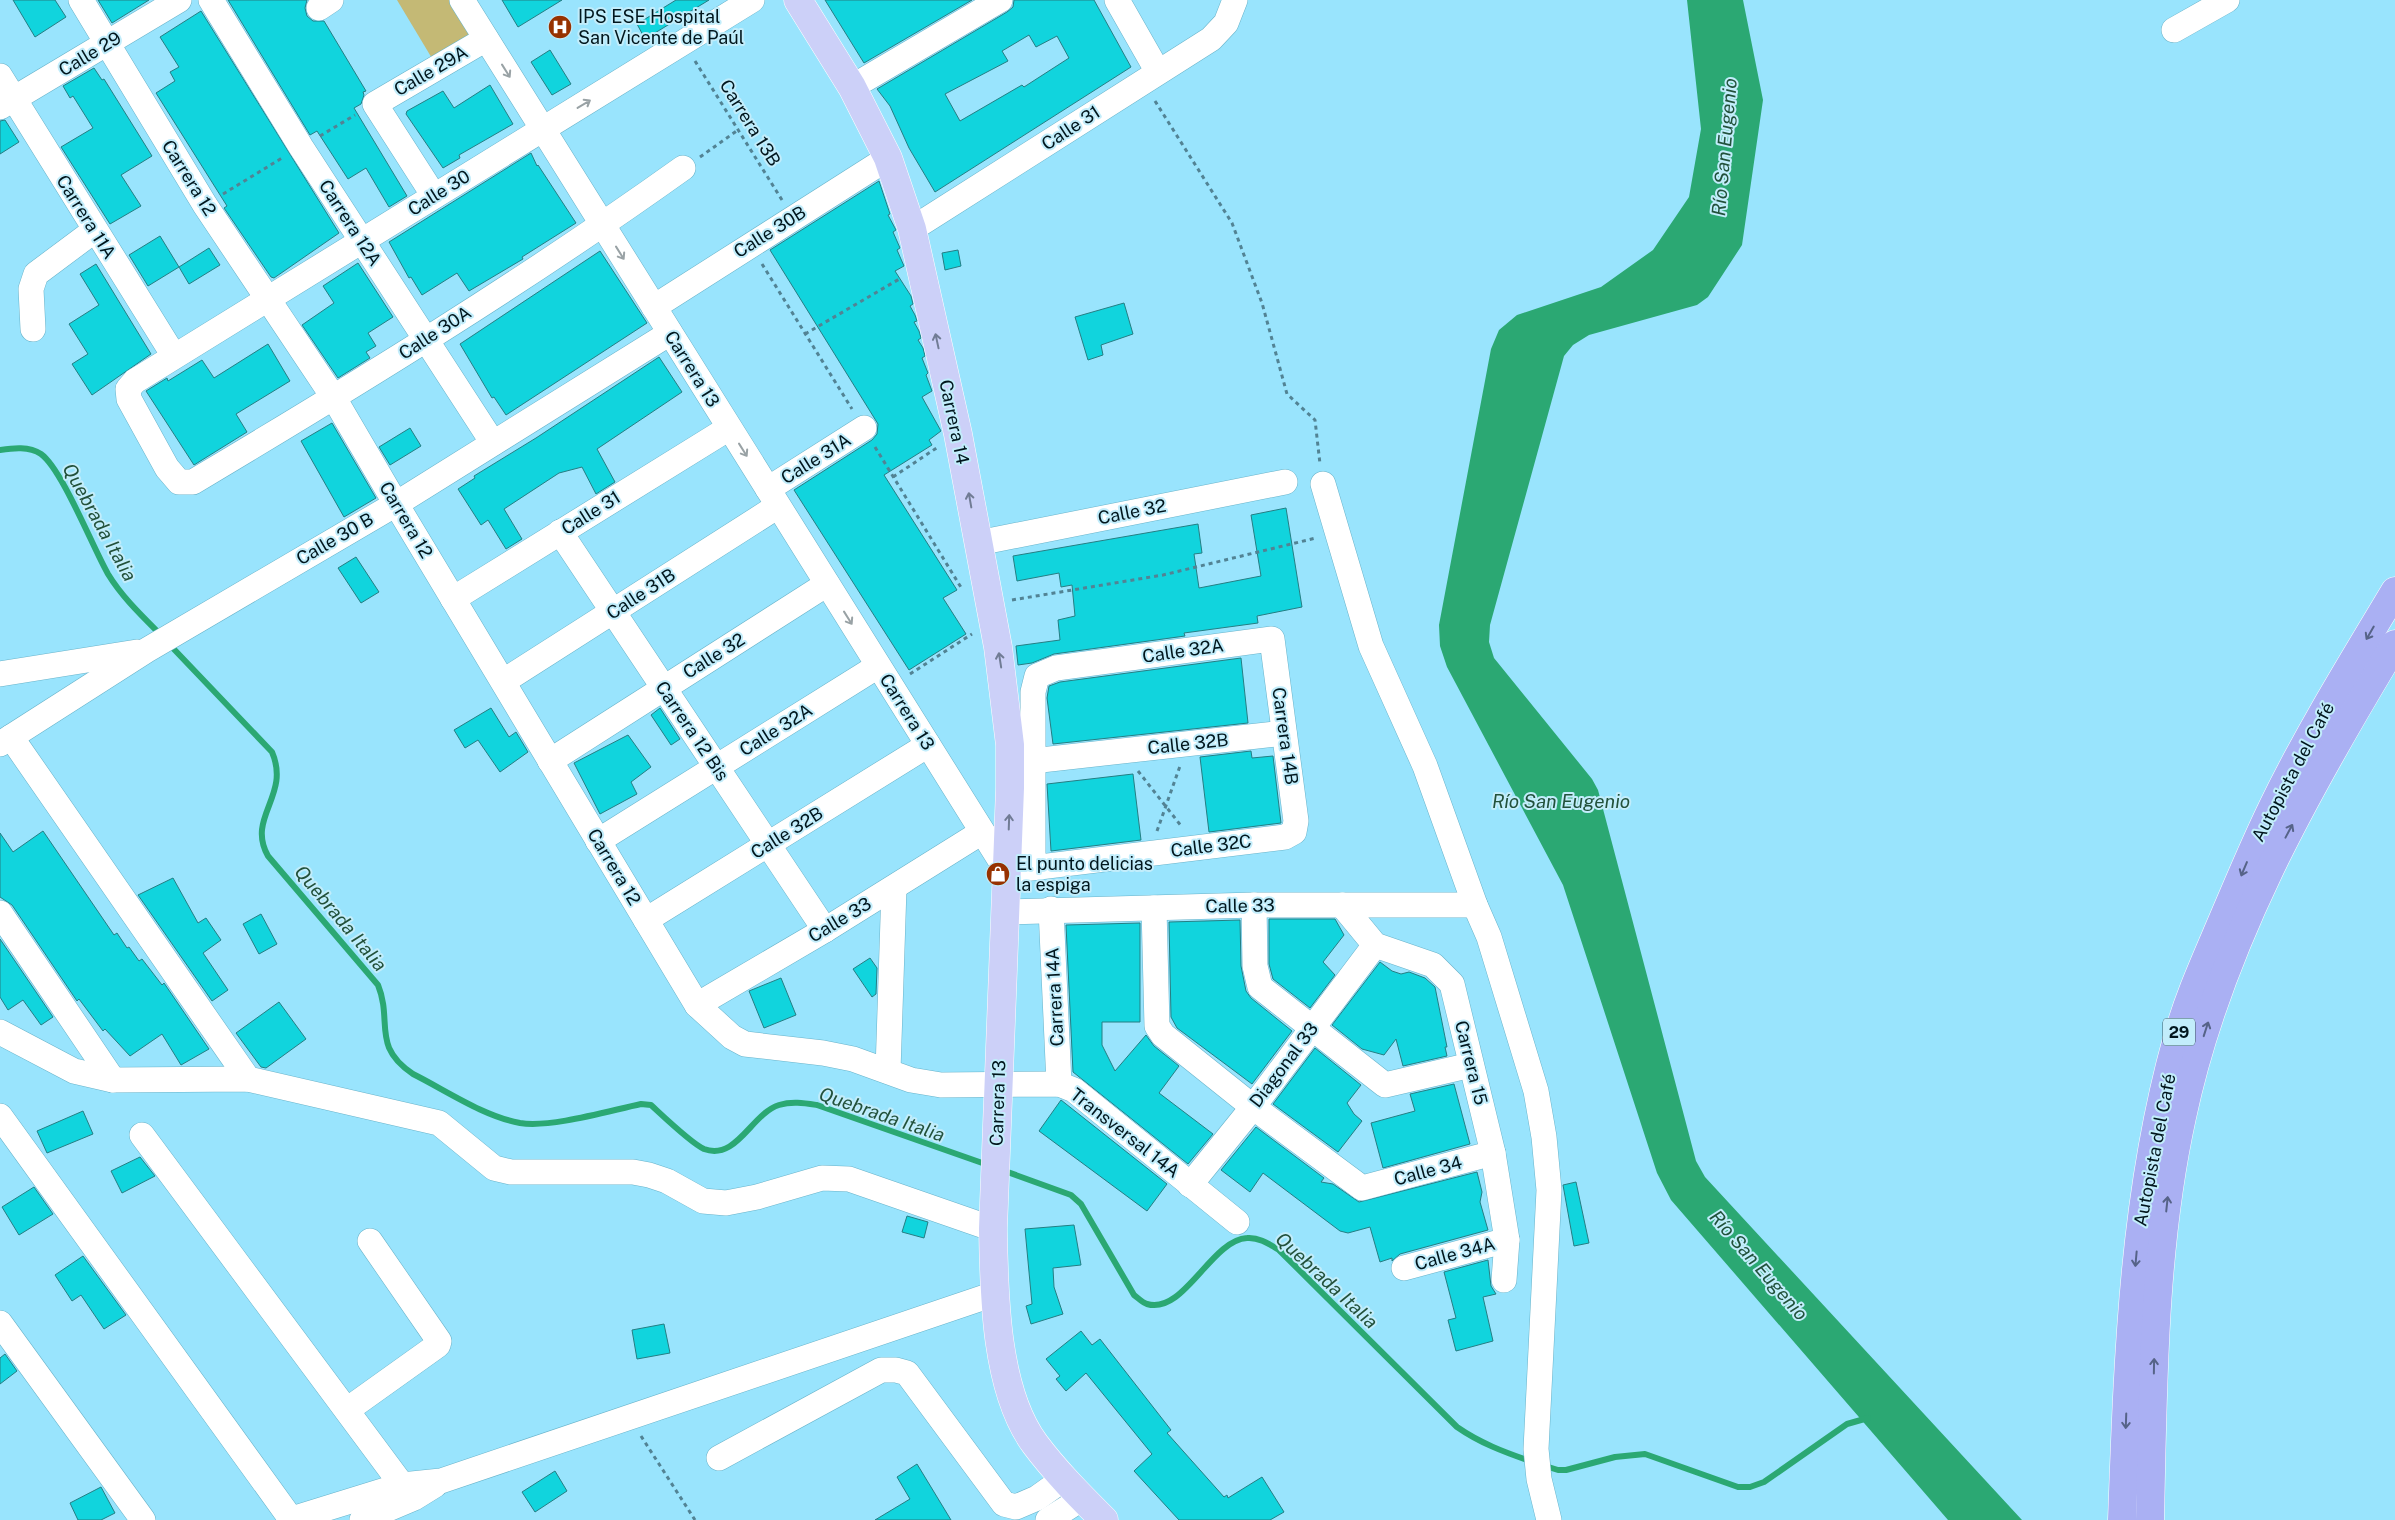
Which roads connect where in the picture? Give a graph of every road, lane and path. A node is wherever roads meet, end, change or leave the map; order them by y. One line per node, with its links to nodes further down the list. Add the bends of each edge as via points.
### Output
1 (81, 0): 14 (street, Carrera 12)
2 (211, 0): 28 (street, Carrera 12A)
3 (462, 0): 12 (street, Carrera 13)
4 (752, 0): 13 (street, Calle 30)
5 (798, 0): 17 (main road, Carrera 14)
6 (1000, 0): 17 (street)
7 (1117, 0): 16 (street)
8 (1235, 0): 16 (street, Calle 31, via 1226,23 1211,39)
9 (2227, 0): 11 (street)
10 (169, 3): 14 (street, Calle 29)
11 (2174, 30)
12 (486, 39): 19 (street, Carrera 13, one-way to 19); 23 (street, Calle 29A, via 376,104)
13 (684, 43): 19 (street, Calle 30, one-way to 13); 20 (path, Carrera 13B)
14 (107, 45): 18 (street, Calle 29); 30 (street, Carrera 12, via 205,205)
15 (0, 76): 18 (street, Carrera 11A)
16 (1151, 77): 26 (street, Calle 31); 45 (path, via 1232,223 1262,303 1287,394 1315,420)
17 (852, 87): 21 (main road, Carrera 14)
18 (6, 103): 27 (street, Carrera 11A)
19 (543, 129): 23 (street, Calle 30); 25 (street, Carrera 13)
20 (738, 130): 22 (path); 24 (path, Carrera 13B)
21 (888, 158): 24 (street, Calle 30B); 26 (main road, Carrera 14)
22 (683, 168): 25 (street, Calle 30A)
23 (434, 196): 28 (street, Calle 30)
24 (793, 217): 31 (street, Calle 30B)
25 (603, 226): 31 (street, Carrera 13, one-way to 31); 35 (street, Calle 30A)
26 (912, 229): 29 (main road, Carrera 14)
27 (95, 230): 32 (street, via 36,274 31,289); 36 (street, Carrera 11A)
28 (361, 241): 30 (street, Calle 30); 35 (street, Carrera 12A)
29 (921, 267): 34 (path); 40 (main road, Carrera 14, one-way to 29)
30 (269, 299): 36 (street, Calle 30); 37 (street, Carrera 12)
31 (654, 307): 33 (street, Carrera 13)
32 (33, 329)
33 (670, 333): 38 (street, Carrera 13); 41 (street, Calle 30 B)
34 (805, 334)
35 (425, 340): 37 (street, Calle 30A); 41 (street, Carrera 12A)
36 (174, 356): 43 (street, Calle 30, via 135,381 128,390 128,399 167,468)
37 (334, 398): 43 (street, Calle 30A, via 193,482); 47 (street, Carrera 12)
38 (729, 428): 46 (street, Carrera 13, one-way to 46); 48 (street, Calle 31)
39 (864, 428): 46 (street, Calle 31A)
40 (958, 434): 42 (path); 50 (main road, Carrera 14, one-way to 40)
41 (493, 443): 47 (street, Calle 30 B)
42 (893, 477)
43 (179, 482)
44 (1285, 482): 50 (street, Calle 32)
45 (1323, 484): 49 (street)
46 (773, 498): 51 (street, Carrera 13); 55 (street, Calle 31B)
47 (396, 504): 53 (street, Carrera 12); 59 (street, Calle 30 B)
48 (560, 532): 53 (street, Calle 31); 55 (street, Carrera 12 Bis)
49 (1336, 533): 54 (path, via 1162,576); 83 (street, via 1370,646 1425,766)
50 (978, 543): 54 (main road, Carrera 14)
51 (827, 584): 61 (street, Carrera 13, one-way to 61); 63 (street, Calle 32)
52 (2395, 591): 126 (highway, Autopista del Café / 29, one-way to 126, via 2273,805 2197,979 2177,1038 2148,1168 2136,1250)
53 (453, 599): 62 (street, Carrera 12)
54 (990, 604): 79 (main road, Carrera 14, one-way to 54, via 1005,694)
55 (613, 612): 62 (street, Calle 31B); 63 (street, Carrera 12 Bis)
56 (977, 632): 61 (path)
57 (1272, 639): 64 (street, Carrera 14B); 70 (street, Calle 32A, via 1056,668 1037,676 1032,692)
58 (2395, 644): 127 (highway, Autopista del Café / 29, one-way to 58, via 2154,1351 2168,1200 2181,1118 2194,1066 2217,995 2277,854 2348,721)
59 (147, 650): 60 (street); 65 (street, Calle 30 B)
60 (0, 674)
61 (884, 676): 67 (street, Carrera 13); 71 (street, Calle 32A)
62 (504, 681): 69 (street, Carrera 12)
63 (664, 688): 69 (street, Calle 32); 71 (street, Carrera 12 Bis)
64 (1284, 733): 66 (street, Calle 32B); 74 (street, Carrera 14B, via 1296,821)
65 (5, 741): 96 (street)
66 (1189, 744): 68 (street, Calle 32B); 72 (path)
67 (928, 746): 73 (street, Carrera 13); 76 (street, Calle 32B)
68 (1122, 751): 70 (street, Calle 32B); 72 (path)
69 (550, 761): 75 (street, Carrera 12)
70 (1032, 761): 79 (street)
71 (717, 767): 75 (street, Calle 32A); 76 (street, Carrera 12 Bis)
72 (1166, 804): 77 (path); 78 (path)
73 (982, 832): 79 (street, Carrera 13); 80 (street, Calle 33)
74 (1294, 832): 77 (street, Calle 32C, via 1284,837)
75 (598, 841): 88 (street, Carrera 12)
76 (768, 844): 88 (street, Calle 32B); 89 (street, Carrera 12 Bis)
77 (1197, 847): 78 (street, Calle 32C)
78 (1150, 853): 79 (street, Calle 32C)
79 (1020, 869): 86 (main road, Carrera 13)
80 (894, 888): 89 (street, Calle 33); 95 (street)
81 (1254, 905): 82 (street, Calle 33); 84 (street, Calle 33); 92 (street, via 1255,966 1260,987)
82 (1342, 905): 83 (street, Calle 33); 90 (street)
83 (1475, 905): 125 (street, via 1512,1007 1536,1091 1544,1137 1549,1190 1536,1449 1538,1479)
84 (1154, 908): 85 (street, Calle 33); 100 (street, via 1157,1026)
85 (1051, 909): 86 (street, Calle 33); 98 (street, Carrera 14A)
86 (1006, 912): 99 (main road, Carrera 13)
87 (0, 913): 97 (street)
88 (646, 920): 91 (street, Carrera 12)
89 (825, 930): 91 (street, Calle 33)
90 (1375, 945): 92 (street, Diagonal 33); 94 (street, Carrera 15, via 1433,965 1452,984)
91 (697, 1005): 95 (street, Carrera 12, via 732,1037 745,1044 853,1059)
92 (1311, 1029): 94 (street, via 1384,1085); 100 (street, Diagonal 33)
93 (0, 1032): 97 (street, via 74,1071)
94 (1471, 1065): 103 (street, Carrera 15)
95 (888, 1071): 99 (street, via 910,1080 942,1085)
96 (248, 1079): 97 (street); 106 (street, via 439,1123 494,1168 511,1172 649,1174 703,1200 726,1203 822,1178 849,1179)
97 (113, 1080)
98 (1059, 1084): 99 (street); 104 (street, Transversal 14A, via 1074,1090)
99 (999, 1085): 106 (main road, Carrera 13)
100 (1253, 1107): 103 (street, Calle 34, via 1362,1188); 104 (street, Diagonal 33)
101 (0, 1116): 120 (street)
102 (142, 1135): 113 (street)
103 (1493, 1154): 108 (street, Carrera 15)
104 (1190, 1184): 105 (street, Transversal 14A)
105 (1237, 1222)
106 (994, 1229): 111 (main road, Carrera 13)
107 (370, 1240): 113 (street, via 439,1341 438,1346)
108 (1507, 1240): 109 (street, Calle 34A); 110 (street, Carrera 15)
109 (1404, 1268)
110 (1504, 1280)
111 (994, 1294): 114 (street); 118 (main road, Carrera 13, via 1005,1368 1017,1408 1034,1442)
112 (0, 1323): 119 (street)
113 (347, 1410): 117 (street)
114 (630, 1419): 116 (street); 122 (path)
115 (719, 1458): 118 (street, via 881,1370 896,1370 907,1373 1004,1504 1016,1507)
116 (441, 1481): 117 (street); 121 (street, via 414,1498)
117 (402, 1484): 120 (street)
118 (1074, 1488): 123 (street); 124 (main road, Carrera 13)
119 (143, 1520)
120 (290, 1520)
121 (362, 1520)
122 (695, 1520)
123 (1048, 1520)
124 (1104, 1520)
125 (1549, 1520)
126 (2122, 1520)
127 (2150, 1520)

